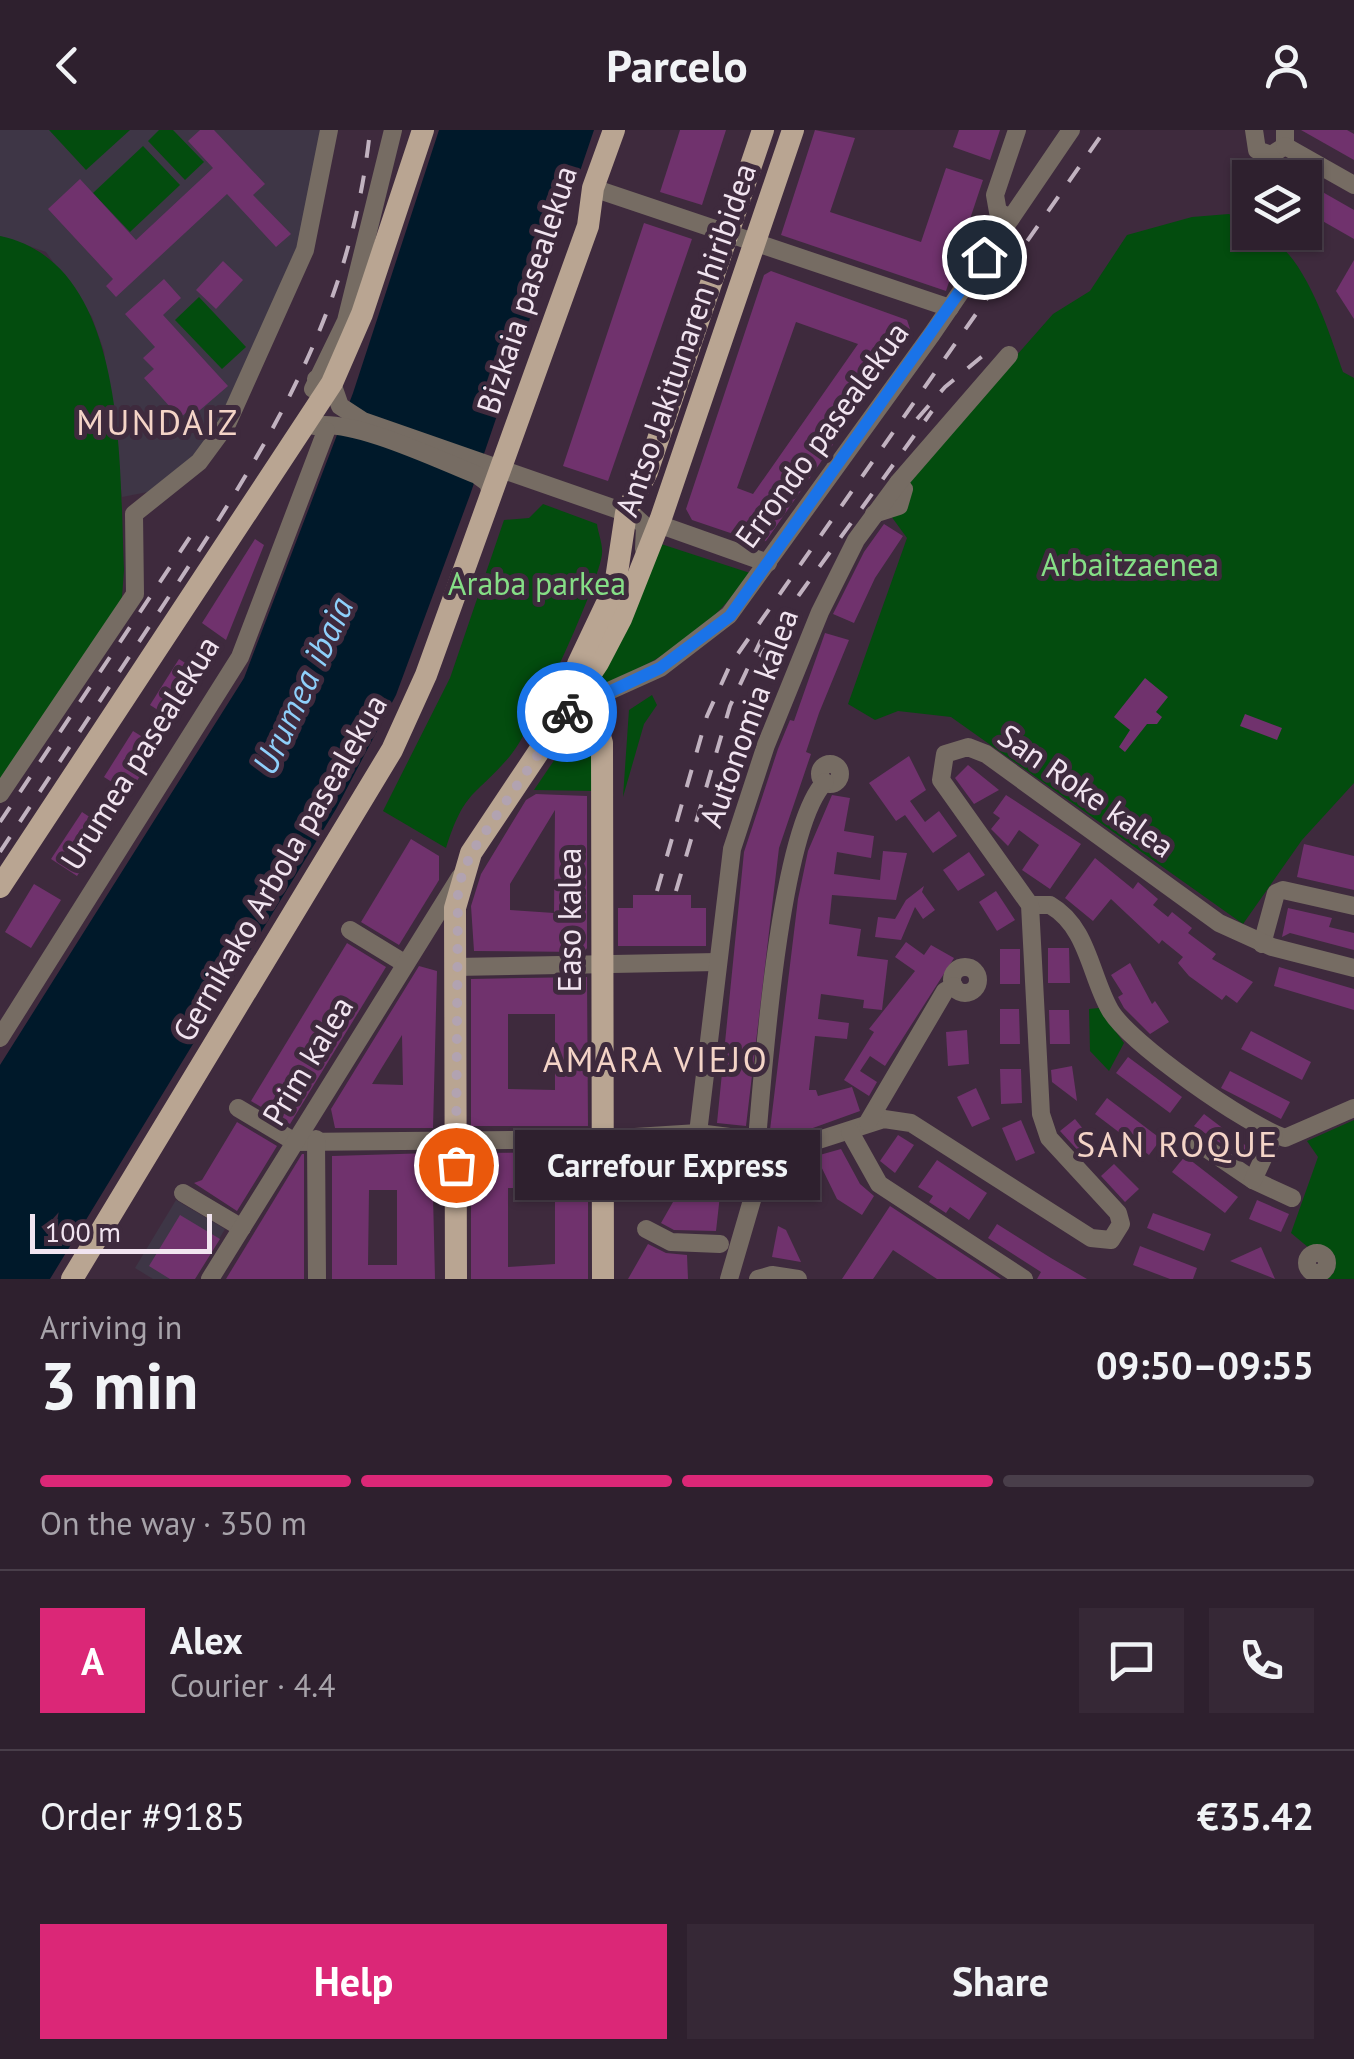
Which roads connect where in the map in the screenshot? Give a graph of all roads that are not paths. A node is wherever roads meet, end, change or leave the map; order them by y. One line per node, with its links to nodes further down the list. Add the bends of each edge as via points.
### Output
1 (329, 130): 29 (street, via 305,250 227,424 198,462 134,514 135,594)
2 (392, 130): 16 (street)
3 (423, 130): 18 (main road, Urumea pasealekua)
4 (614, 130): 12 (main road, Bizkaia pasealekua)
5 (764, 130): 14 (main road, Antso Jakitunaren hiribidea)
6 (792, 130): 15 (main road, Antso Jakitunaren hiribidea)
7 (1017, 130): 13 (street, via 995,195 998,212)
8 (1071, 130): 13 (street, Errondo pasealekua)
9 (1254, 130): 10 (street, via 1260,153 1277,154)
10 (1285, 138): 11 (street)
11 (1354, 185)
12 (593, 188): 14 (street); 22 (main road, Bizkaia pasealekua, via 588,226)
13 (1010, 218): 17 (street, Errondo pasealekua)
14 (729, 234): 15 (street); 23 (main road, Antso Jakitunaren hiribidea, via 647,472)
15 (754, 242): 17 (street); 24 (main road, Antso Jakitunaren hiribidea)
16 (352, 298): 18 (street); 20 (street, Urumea pasealekua)
17 (950, 308): 25 (street, Errondo pasealekua)
18 (356, 330): 20 (main road, Urumea pasealekua)
19 (1009, 355): 36 (street, Autonomia kalea, via 898,482 904,489 899,506 874,514 820,612 740,821)
20 (333, 408): 21 (street); 21 (main road, via 314,408); 22 (street); 42 (street, Urumea pasealekua, via 240,658)
21 (286, 447): 31 (main road)
22 (487, 469): 23 (street); 61 (main road, Gernikako Arbola pasealekua, via 492,496 392,750)
23 (626, 512): 26 (street, via 647,532); 27 (main road, Antso Jakitunaren hiribidea, via 620,569 578,664)
24 (658, 524): 25 (street); 26 (main road, Antso Jakitunaren hiribidea)
25 (768, 563): 27 (street, Errondo pasealekua, via 730,616 691,648)
26 (640, 574): 27 (main road, Antso Jakitunaren hiribidea)
27 (597, 689): 30 (main road, Antso Jakitunaren hiribidea, via 563,716); 38 (main road, Easo kalea)
28 (825, 782): 53 (street, via 791,868)
29 (0, 794)
30 (460, 877): 37 (street, Prim kalea); 39 (main road)
31 (0, 886)
32 (1030, 905): 35 (street, San Roke kalea, via 941,780 941,761 951,750 986,754 1219,923); 45 (street, via 1041,1114 1061,1154 1118,1213 1118,1234 1092,1238 912,1123); 48 (street, San Roke kalea, via 1050,905 1074,927 1112,1014 1128,1032)
33 (1354, 906): 35 (street, via 1276,893)
34 (350, 930): 37 (street)
35 (1262, 944): 40 (street, San Roke kalea)
36 (717, 962): 38 (street); 47 (street, Autonomia kalea)
37 (404, 963): 54 (street, Prim kalea)
38 (602, 963): 39 (street); 52 (main road, Easo kalea)
39 (455, 967): 51 (main road)
40 (1354, 968)
41 (954, 986): 45 (street)
42 (0, 1038)
43 (238, 1108): 54 (street)
44 (1354, 1108): 48 (street, via 1293,1137)
45 (868, 1122): 46 (street)
46 (850, 1132): 53 (street, via 808,1145); 69 (street, via 879,1184)
47 (698, 1133): 52 (street); 53 (street)
48 (1274, 1135): 55 (street)
49 (1191, 1138): 55 (street)
50 (316, 1139): 51 (street); 54 (street); 63 (street)
51 (456, 1139): 52 (street); 64 (main road)
52 (602, 1139): 65 (main road, Easo kalea)
53 (763, 1141): 66 (street)
54 (294, 1142): 58 (street, Prim kalea)
55 (1253, 1180): 57 (street)
56 (183, 1193): 58 (street)
57 (1292, 1198)
58 (242, 1228): 62 (street, Prim kalea)
59 (646, 1229): 60 (street, via 671,1242)
60 (720, 1244)
61 (72, 1279)
62 (210, 1279)
63 (316, 1279)
64 (456, 1279)
65 (603, 1279)
66 (729, 1279)
67 (758, 1279): 68 (street)
68 (798, 1279)
69 (1024, 1279)

